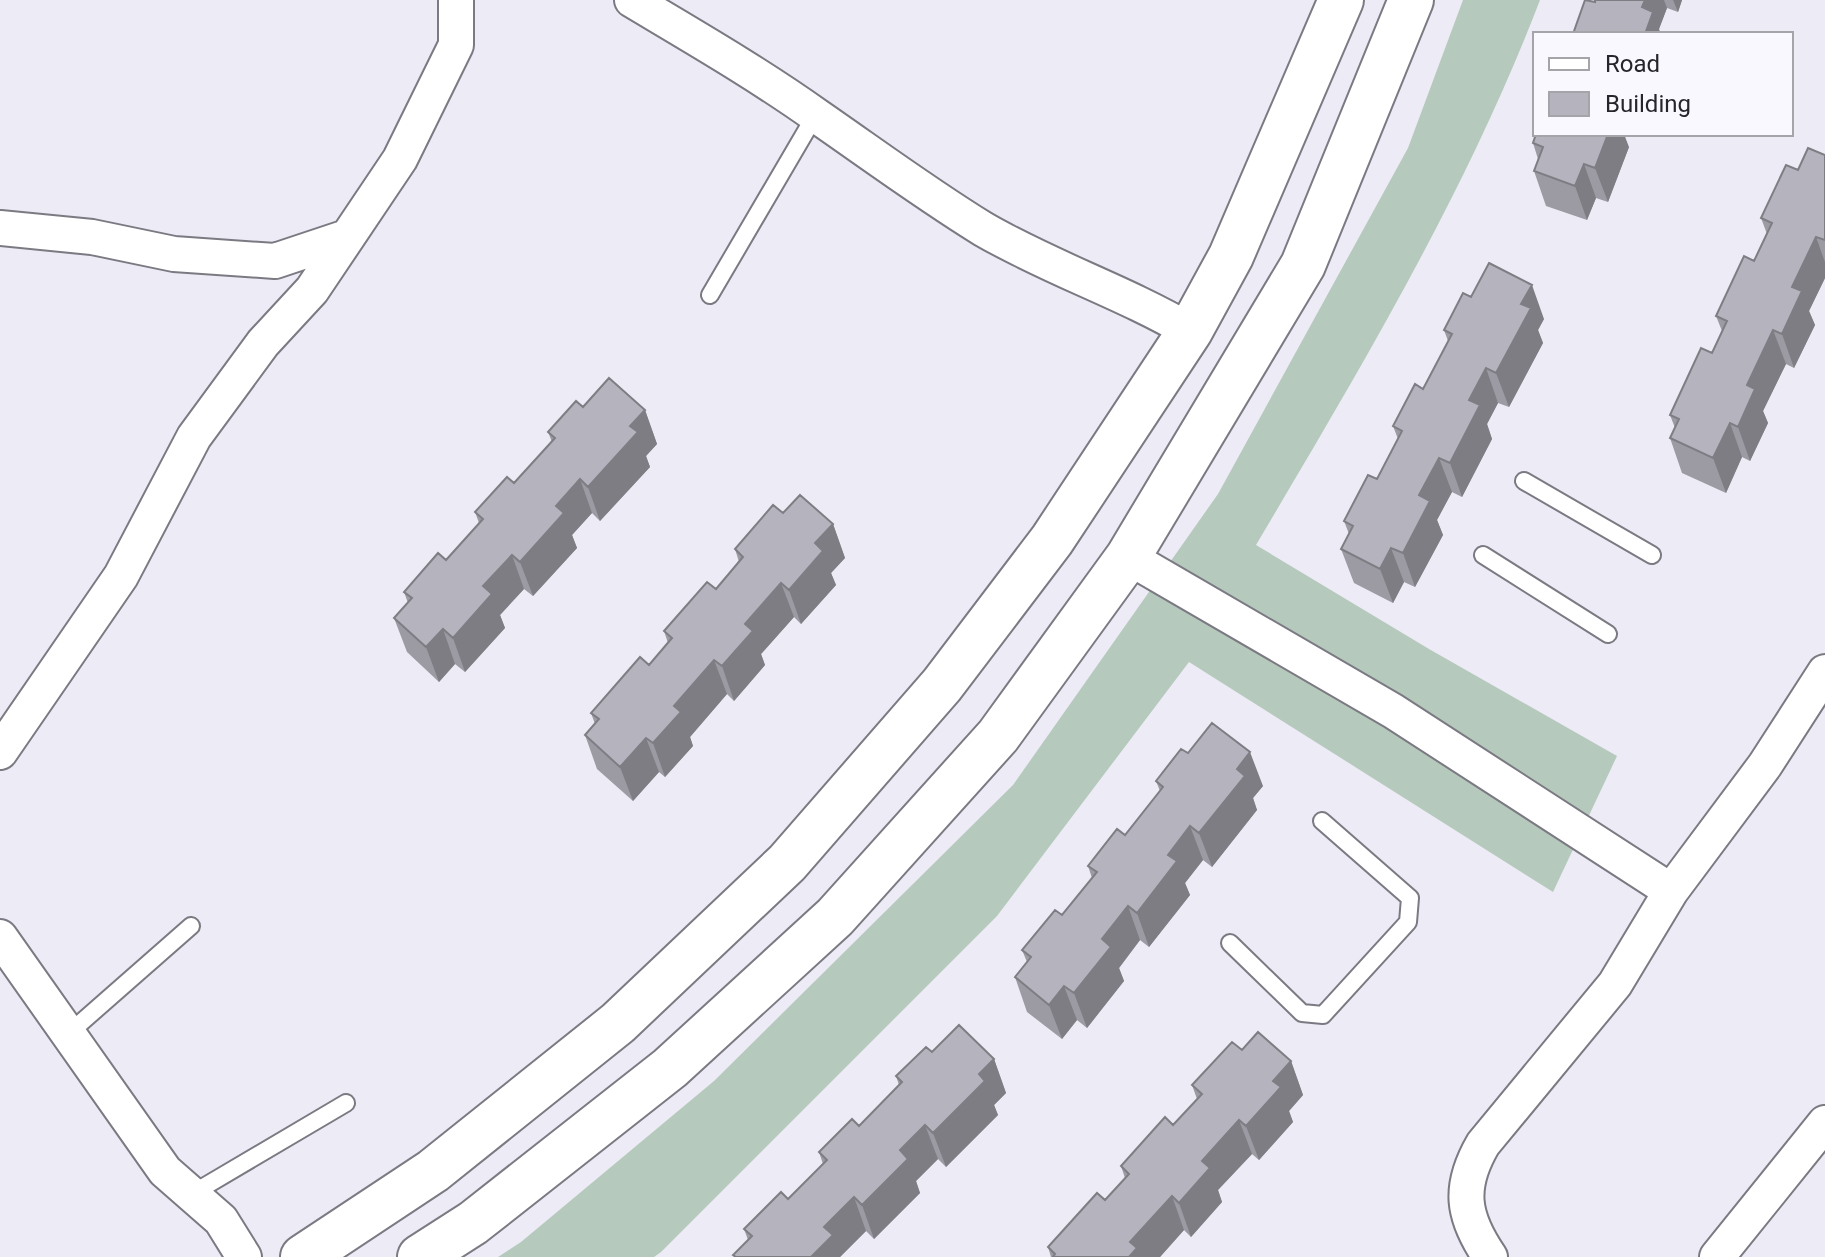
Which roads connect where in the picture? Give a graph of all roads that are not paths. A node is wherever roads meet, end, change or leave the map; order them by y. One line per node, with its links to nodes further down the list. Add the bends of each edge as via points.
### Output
1 (456, 0): 7 (street, via 456,45 400,159)
2 (632, 0): 5 (street)
3 (1341, 0): 9 (highway, via 1231,256)
4 (1411, 0): 13 (highway, via 1303,265)
5 (816, 114): 8 (lane); 9 (street, via 985,230 1092,285 1143,303)
6 (0, 228): 7 (street, via 92,237 174,254 275,261)
7 (347, 237): 16 (street, via 312,290 263,343 194,437 121,576)
8 (710, 295)
9 (1190, 331): 27 (highway, via 1024,576 942,685 787,863 618,1023 433,1171)
10 (1524, 481): 12 (lane)
11 (1483, 555): 14 (lane)
12 (1652, 555)
13 (1128, 557): 18 (street, via 1393,711); 28 (highway, via 998,736 835,917 670,1068 473,1223)
14 (1608, 634)
15 (1825, 672): 18 (street, via 1765,765)
16 (0, 752)
17 (1322, 821): 21 (lane, via 1410,898 1408,922 1323,1015 1302,1013)
18 (1671, 891): 29 (street, via 1615,984 1468,1169 1464,1194 1469,1216)
19 (191, 926): 22 (lane)
20 (0, 937): 22 (street)
21 (1230, 943)
22 (68, 1034): 25 (street)
23 (346, 1103): 25 (lane)
24 (1825, 1123): 30 (street)
25 (188, 1196): 26 (street, via 221,1220)
26 (244, 1257)
27 (303, 1257)
28 (420, 1257)
29 (1490, 1257)
30 (1717, 1257)

